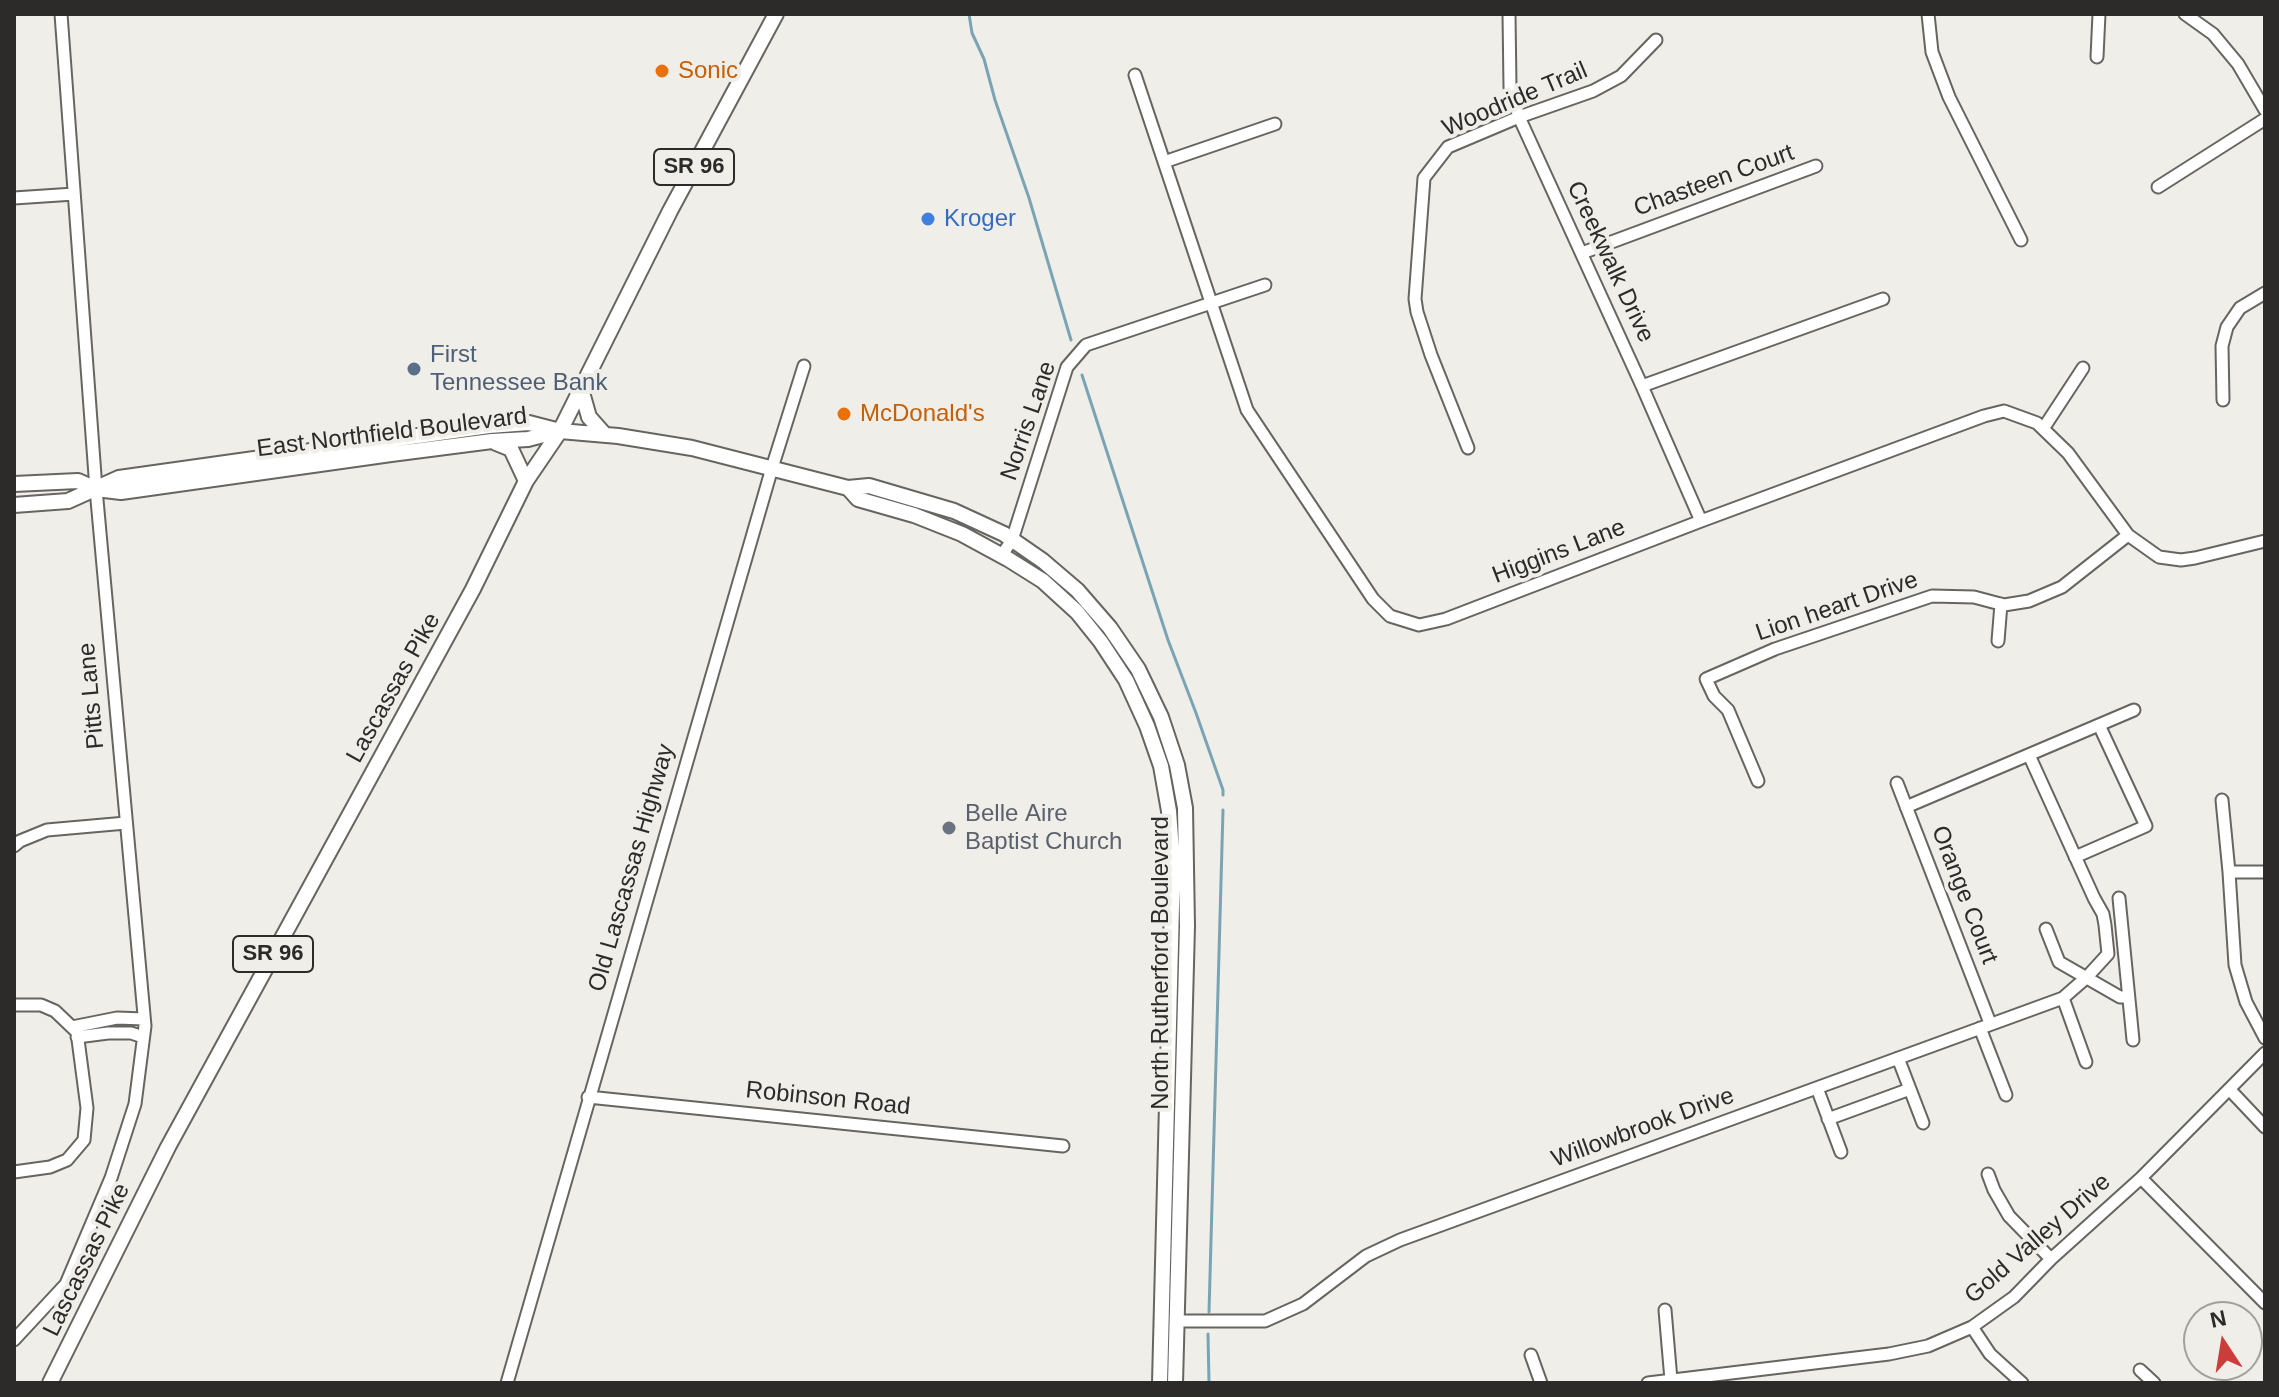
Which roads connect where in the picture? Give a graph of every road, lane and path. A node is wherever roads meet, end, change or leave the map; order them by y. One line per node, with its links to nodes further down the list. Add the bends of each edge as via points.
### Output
1 (61, 14): 17 (street, Pitts Lane)
2 (776, 14): 28 (main road, Lascassas Pike / SR 96)
3 (1509, 14): 11 (street, Creekwalk Drive, via 1510,87)
4 (1928, 14): 19 (street, via 1932,52 1949,97)
5 (2099, 14): 8 (street)
6 (2185, 14): 10 (street, via 2213,34)
7 (1656, 40): 11 (street, Woodride Trail, via 1621,76)
8 (2097, 57)
9 (1135, 75): 14 (street, Higgins Lane)
10 (2265, 110)
11 (1519, 117): 20 (street, Creekwalk Drive); 34 (street, Woodride Trail, via 1448,147 1424,178 1417,312)
12 (2265, 119): 16 (street)
13 (1275, 124): 14 (street)
14 (1164, 162): 24 (street, Higgins Lane)
15 (1816, 166): 20 (street, Chasteen Court)
16 (2158, 187)
17 (74, 194): 18 (street); 40 (street, Pitts Lane)
18 (14, 198)
19 (2021, 240)
20 (1582, 253): 27 (street, Creekwalk Drive)
21 (1265, 285): 24 (street, Norris Lane)
22 (2265, 293): 29 (street, via 2240,308 2227,327)
23 (1883, 299): 27 (street)
24 (1210, 302): 42 (street, Higgins Lane, via 1247,410 1373,599 1390,616 1419,625 1446,619); 44 (street, Norris Lane, via 1086,345 1067,367)
25 (804, 366): 36 (street, Old Lascassas Highway)
26 (2083, 368): 30 (street)
27 (1642, 386): 42 (street, Creekwalk Drive)
28 (581, 389): 31 (main road, Lascassas Pike / SR 96); 32 (main road, via 589,417)
29 (2223, 400)
30 (2043, 429): 42 (street, Higgins Lane, via 2004,411 1984,416); 43 (street, Higgins Lane, via 2068,453)
31 (560, 431): 32 (main road, North Rutherford Boulevard); 33 (main road, East Northfield Boulevard); 35 (main road, East Northfield Boulevard, via 529,423 489,426); 37 (main road, Lascassas Pike / SR 96)
32 (605, 435): 36 (main road, North Rutherford Boulevard, via 692,448)
33 (492, 441): 35 (main road, East Northfield Boulevard); 37 (main road, via 511,449)
34 (1468, 448)
35 (242, 467): 40 (main road, East Northfield Boulevard, via 121,492)
36 (772, 468): 39 (main road, North Rutherford Boulevard); 80 (street, Old Lascassas Highway)
37 (526, 481): 98 (main road, Lascassas Pike / SR 96, via 473,589 168,1147)
38 (14, 484): 40 (main road, East Northfield Boulevard, via 78,481)
39 (848, 488): 44 (main road, North Rutherford Boulevard, via 869,486 954,511); 46 (main road, North Rutherford Boulevard, via 858,499 941,525)
40 (96, 489): 41 (main road, East Northfield Boulevard, via 68,501); 56 (street, Pitts Lane)
41 (14, 505)
42 (1701, 521)
43 (2128, 535): 45 (street, Higgins Lane, via 2159,557 2181,560); 47 (street, Lion heart Drive, via 2062,587 2029,601)
44 (1012, 540): 46 (street, Norris Lane); 92 (main road, North Rutherford Boulevard, via 1077,590 1110,628 1138,669 1177,765 1185,808 1187,926)
45 (2265, 541)
46 (1002, 555): 100 (main road, North Rutherford Boulevard, via 1043,581 1101,642 1126,680 1161,766 1173,865)
47 (2001, 604): 48 (street); 52 (street, Lion heart Drive, via 1932,596 1775,649 1706,679 1728,710)
48 (1998, 641)
49 (2134, 710): 50 (street)
50 (2099, 725): 51 (street); 58 (street, via 2146,826)
51 (2029, 755): 55 (street); 58 (street)
52 (1758, 781)
53 (1897, 783): 55 (street, Orange Court)
54 (2222, 800): 59 (street)
55 (1906, 807): 68 (street, Orange Court)
56 (126, 823): 57 (street, via 47,830); 67 (street, Pitts Lane)
57 (14, 846)
58 (2075, 857): 63 (street, Willowbrook Drive, via 2103,914 2107,942 2108,954)
59 (2229, 872): 60 (street); 71 (street, via 2235,965)
60 (2265, 872)
61 (2119, 898): 64 (street)
62 (2046, 929): 63 (street, via 2059,962)
63 (2087, 977): 64 (street); 65 (street, Willowbrook Drive)
64 (2128, 997): 72 (street)
65 (2063, 998): 68 (street, Willowbrook Drive); 75 (street)
66 (14, 1005): 69 (street, via 55,1011)
67 (144, 1019): 69 (street, via 117,1018); 70 (street, Pitts Lane)
68 (1985, 1026): 74 (street, Willowbrook Drive); 79 (street, Orange Court)
69 (75, 1032): 70 (street); 86 (street, via 87,1108 84,1140 67,1160)
70 (143, 1037): 94 (street, Pitts Lane, via 135,1104 111,1178 66,1284)
71 (2265, 1038)
72 (2133, 1040)
73 (2265, 1053): 78 (street, Gold Valley Drive)
74 (1898, 1058): 76 (street, Willowbrook Drive); 77 (street)
75 (2086, 1062)
76 (1817, 1088): 81 (street); 92 (street, Willowbrook Drive, via 1400,1240 1366,1256 1303,1304 1265,1321)
77 (1910, 1089): 81 (street); 82 (street)
78 (2230, 1090): 83 (street); 88 (street, Gold Valley Drive)
79 (2006, 1095)
80 (588, 1097): 84 (street, Robinson Road); 99 (street, Old Lascassas Highway)
81 (1828, 1119): 85 (street)
82 (1923, 1123)
83 (2265, 1127)
84 (1063, 1146)
85 (1841, 1152)
86 (14, 1172)
87 (1988, 1174): 89 (street, via 2009,1216)
88 (2141, 1178): 89 (street, Gold Valley Drive); 90 (street)
89 (2051, 1259): 93 (street, Gold Valley Drive, via 2014,1297)
90 (2265, 1303)
91 (1665, 1310): 97 (street)
92 (1177, 1321): 101 (main road, North Rutherford Boulevard)
93 (1972, 1327): 97 (street, Gold Valley Drive, via 1928,1346 1889,1354); 104 (street, via 1990,1354)
94 (14, 1340)
95 (1531, 1355): 102 (street)
96 (2140, 1370): 105 (street)
97 (1671, 1380): 103 (street, Gold Valley Drive)
98 (50, 1383)
99 (507, 1383)
100 (1160, 1383)
101 (1175, 1383)
102 (1541, 1383)
103 (1648, 1383)
104 (2022, 1383)
105 (2154, 1383)

